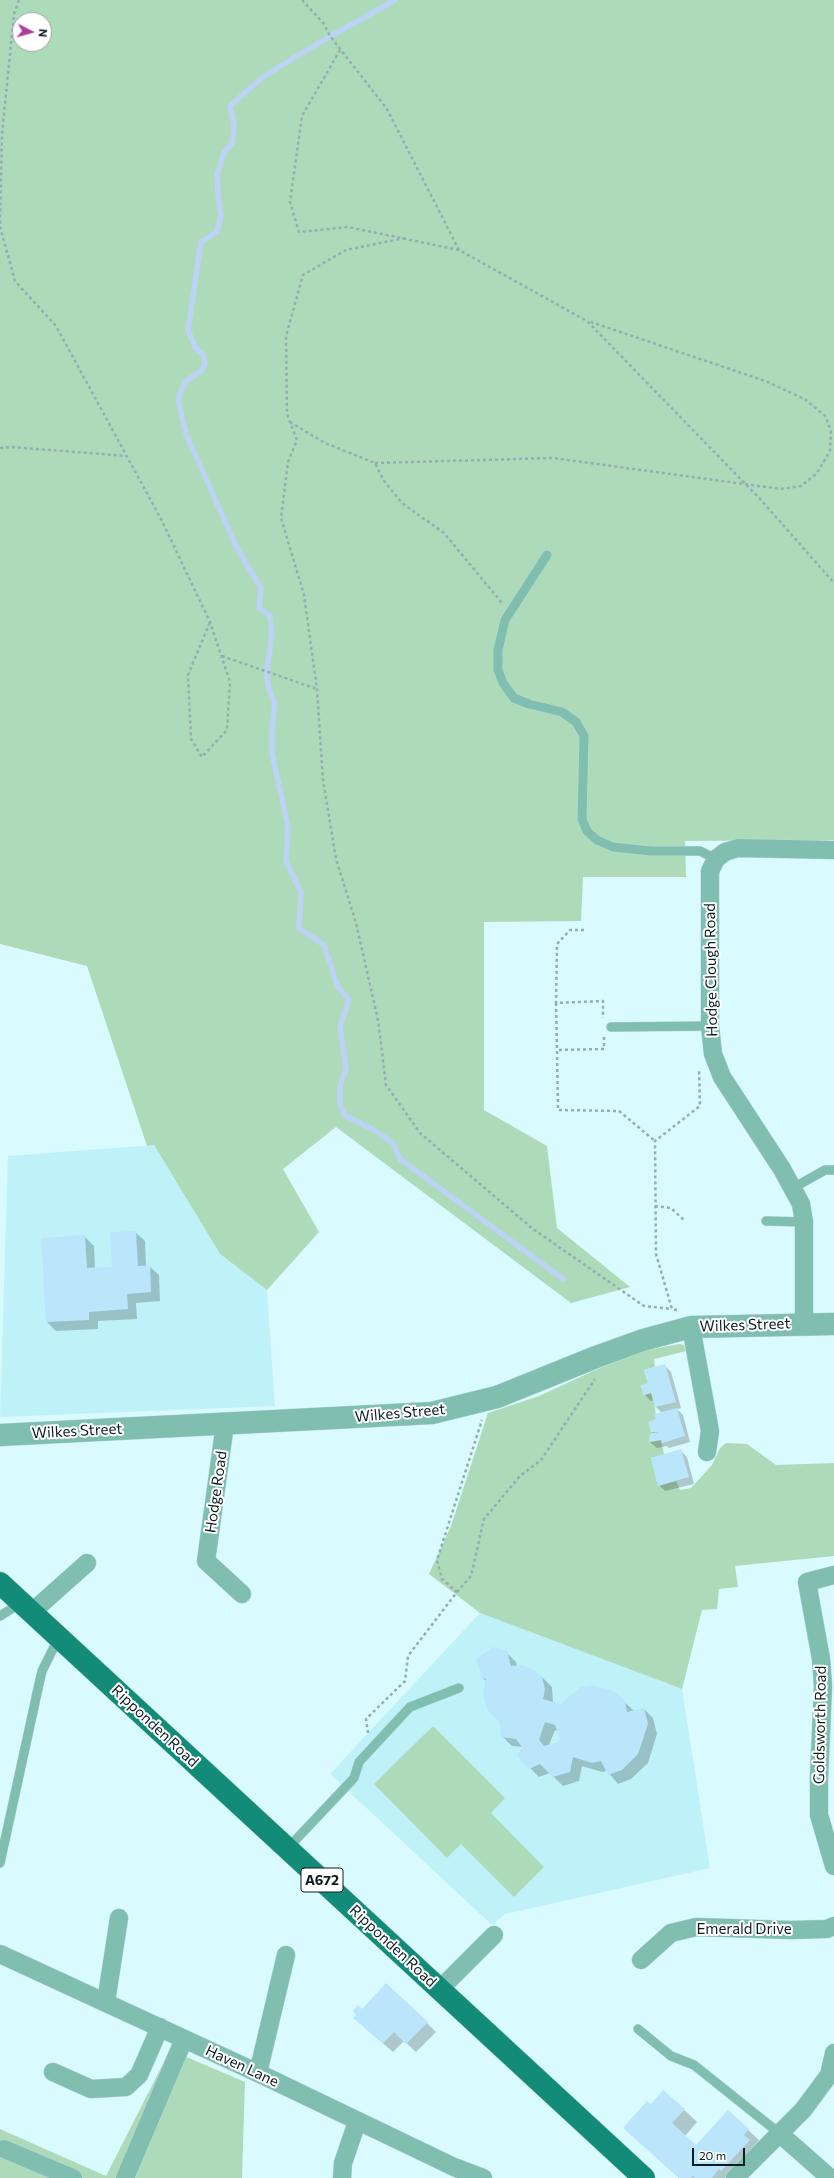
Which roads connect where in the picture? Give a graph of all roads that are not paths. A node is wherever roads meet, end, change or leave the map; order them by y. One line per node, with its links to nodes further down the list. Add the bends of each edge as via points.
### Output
1 (547, 555): 3 (lane, via 504,620 498,650 498,670 503,683 514,698 562,712 576,722 584,736 582,819 587,830 597,840 613,846 651,851 700,851)
2 (834, 850): 3 (street, via 738,848 725,852)
3 (716, 860): 4 (street, Hodge Clough Road, via 710,871)
4 (710, 1026): 5 (lane); 7 (street, Hodge Clough Road, via 713,1050 722,1077)
5 (611, 1027)
6 (834, 1170): 7 (lane, via 825,1170)
7 (793, 1188): 9 (street, Hodge Clough Road, via 801,1204)
8 (766, 1221): 9 (lane)
9 (804, 1222): 11 (street, Hodge Clough Road)
10 (685, 1318): 11 (street, Wilkes Street); 13 (street, Wilkes Street, via 643,1340 486,1400 432,1414); 15 (street, via 710,1431)
11 (804, 1324): 12 (street, Wilkes Street)
12 (834, 1324)
13 (225, 1424): 14 (street, Wilkes Street); 19 (street, Hodge Road, via 206,1561)
14 (0, 1435)
15 (707, 1452)
16 (87, 1563): 20 (street)
17 (834, 1575): 24 (street, Goldsworth Road, via 807,1582)
18 (0, 1583): 20 (main road, Ripponden Road / A672)
19 (242, 1594)
20 (27, 1608): 21 (lane); 22 (main road, Ripponden Road / A672)
21 (0, 1616)
22 (59, 1637): 25 (main road, Ripponden Road / A672); 27 (lane, via 42,1671)
23 (459, 1688): 25 (lane, via 410,1707 359,1762 354,1778)
24 (828, 1712): 26 (street, Goldsworth Road, via 819,1815)
25 (288, 1848): 34 (main road, Ripponden Road / A672)
26 (833, 1860)
27 (0, 1863)
28 (119, 1918): 35 (street)
29 (834, 1926): 33 (street, Emerald Drive, via 827,1929 790,1930 696,1927 671,1933)
30 (494, 1935): 34 (street)
31 (0, 1954): 35 (street, Haven Lane)
32 (286, 1955): 41 (street)
33 (641, 1960)
34 (440, 1989): 49 (main road, Ripponden Road / A672)
35 (106, 2002): 36 (street, Haven Lane)
36 (160, 2027): 38 (street, Haven Lane); 40 (street, via 139,2075 126,2087 91,2089)
37 (638, 2029): 43 (lane, via 671,2056 694,2065)
38 (184, 2039): 41 (street, Haven Lane); 46 (street)
39 (834, 2053): 43 (street, via 829,2075 802,2110)
40 (53, 2072)
41 (258, 2073): 42 (street, Haven Lane)
42 (357, 2122): 47 (street, via 343,2163); 48 (street, Haven Lane)
43 (779, 2133): 50 (street); 51 (street)
44 (4, 2149): 45 (street)
45 (73, 2178)
46 (125, 2178)
47 (342, 2178)
48 (483, 2178)
49 (644, 2178)
50 (735, 2178)
51 (830, 2178)

